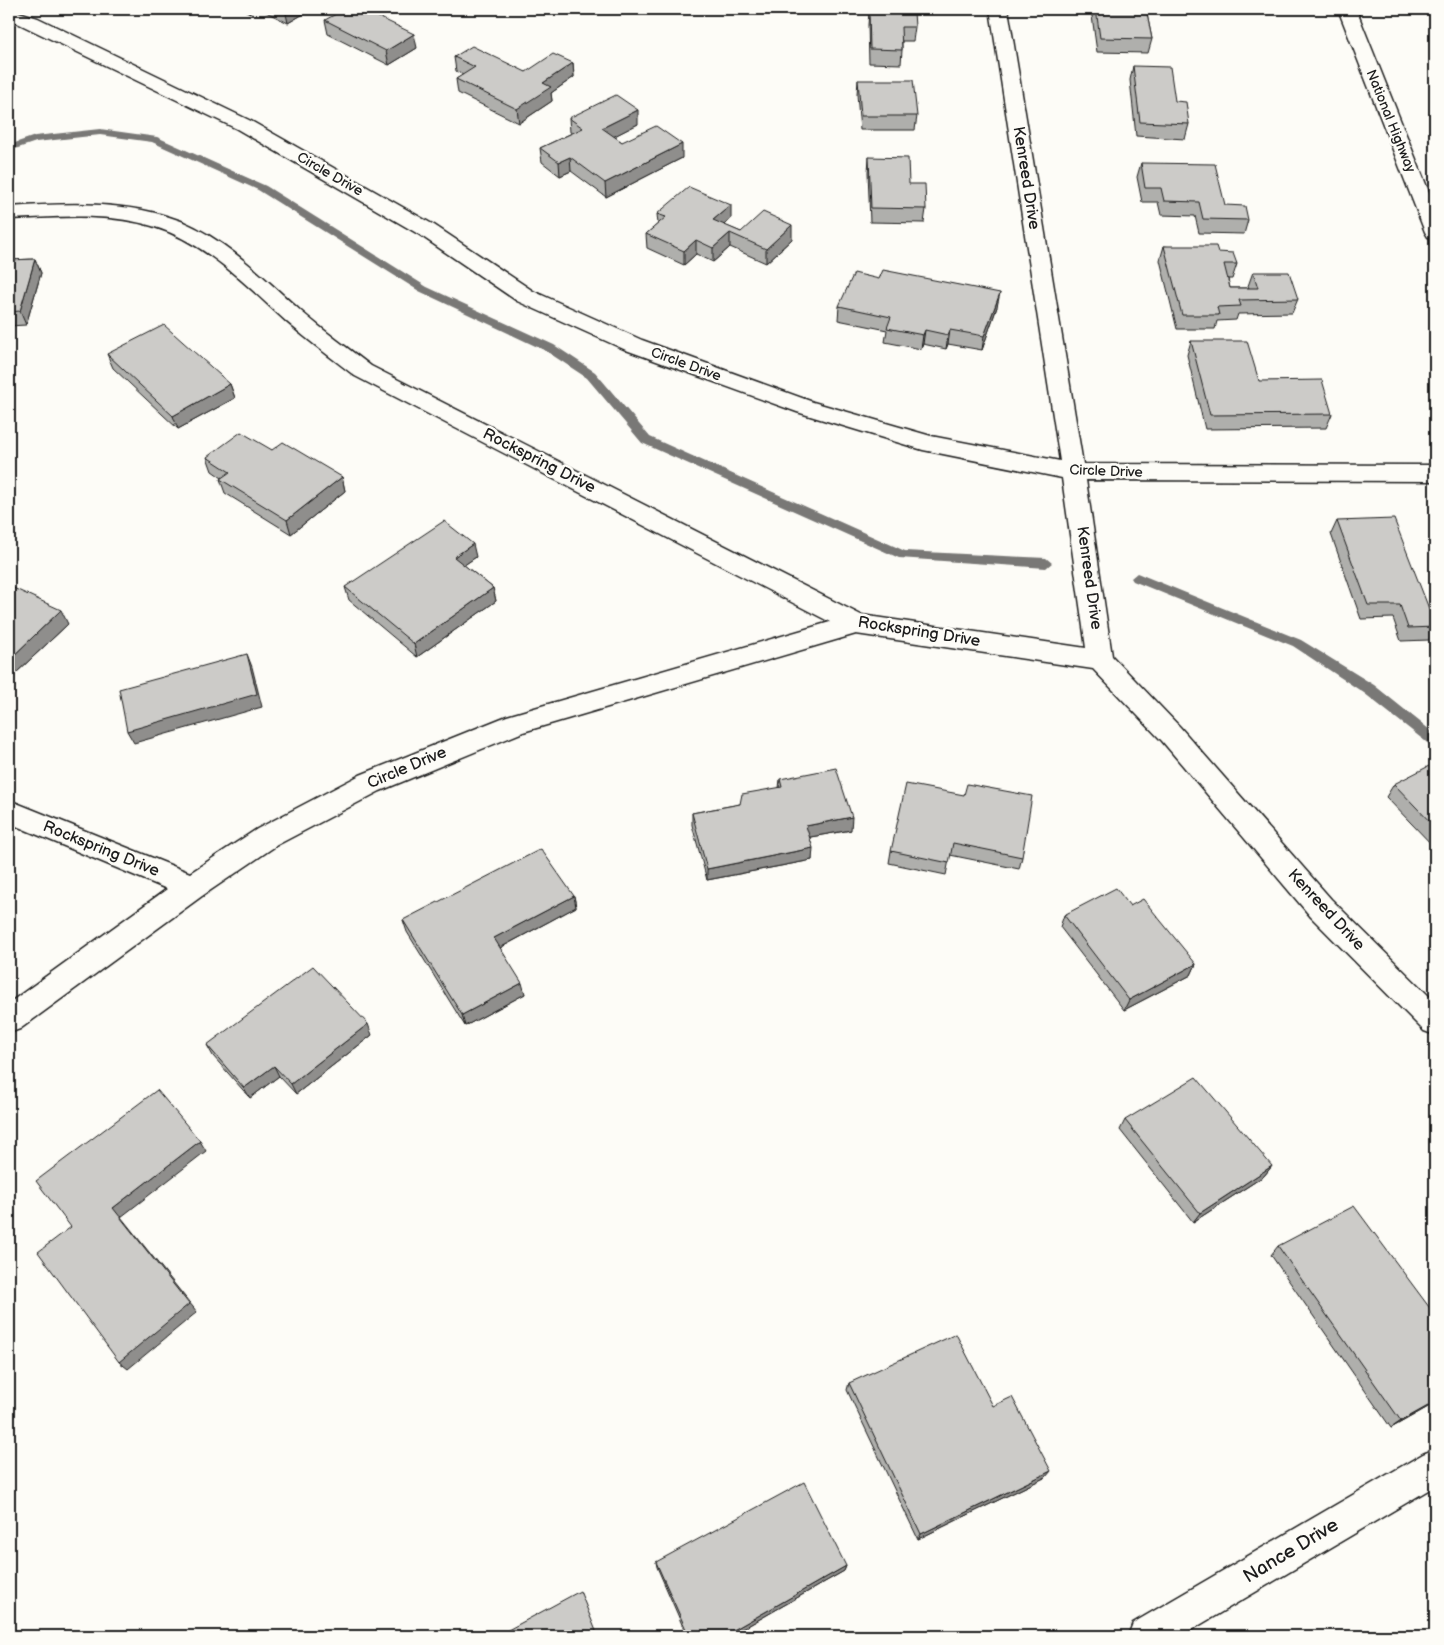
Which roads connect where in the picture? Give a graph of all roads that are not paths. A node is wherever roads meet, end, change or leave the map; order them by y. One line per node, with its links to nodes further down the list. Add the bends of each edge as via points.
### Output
1 (999, 9): 6 (street, Kenreed Drive)
2 (1346, 9): 5 (street, National Highway)
3 (9, 13): 6 (street, Circle Drive, via 244,125 427,230 525,296 634,345 805,407 931,444)
4 (9, 213): 8 (street, Rockspring Drive, via 124,214 174,226 226,257 363,371)
5 (1435, 232)
6 (1073, 472): 7 (street, Circle Drive); 9 (street, Kenreed Drive)
7 (1435, 473)
8 (856, 624): 9 (street, Rockspring Drive); 11 (street, Circle Drive, via 516,723 370,783 267,837)
9 (1100, 660): 13 (street, Kenreed Drive, via 1171,734 1321,908)
10 (9, 811): 11 (street, Rockspring Drive)
11 (192, 887): 12 (street, Circle Drive)
12 (9, 1020)
13 (1435, 1022)
14 (1435, 1466): 15 (street, Nance Drive)
15 (1146, 1636)

